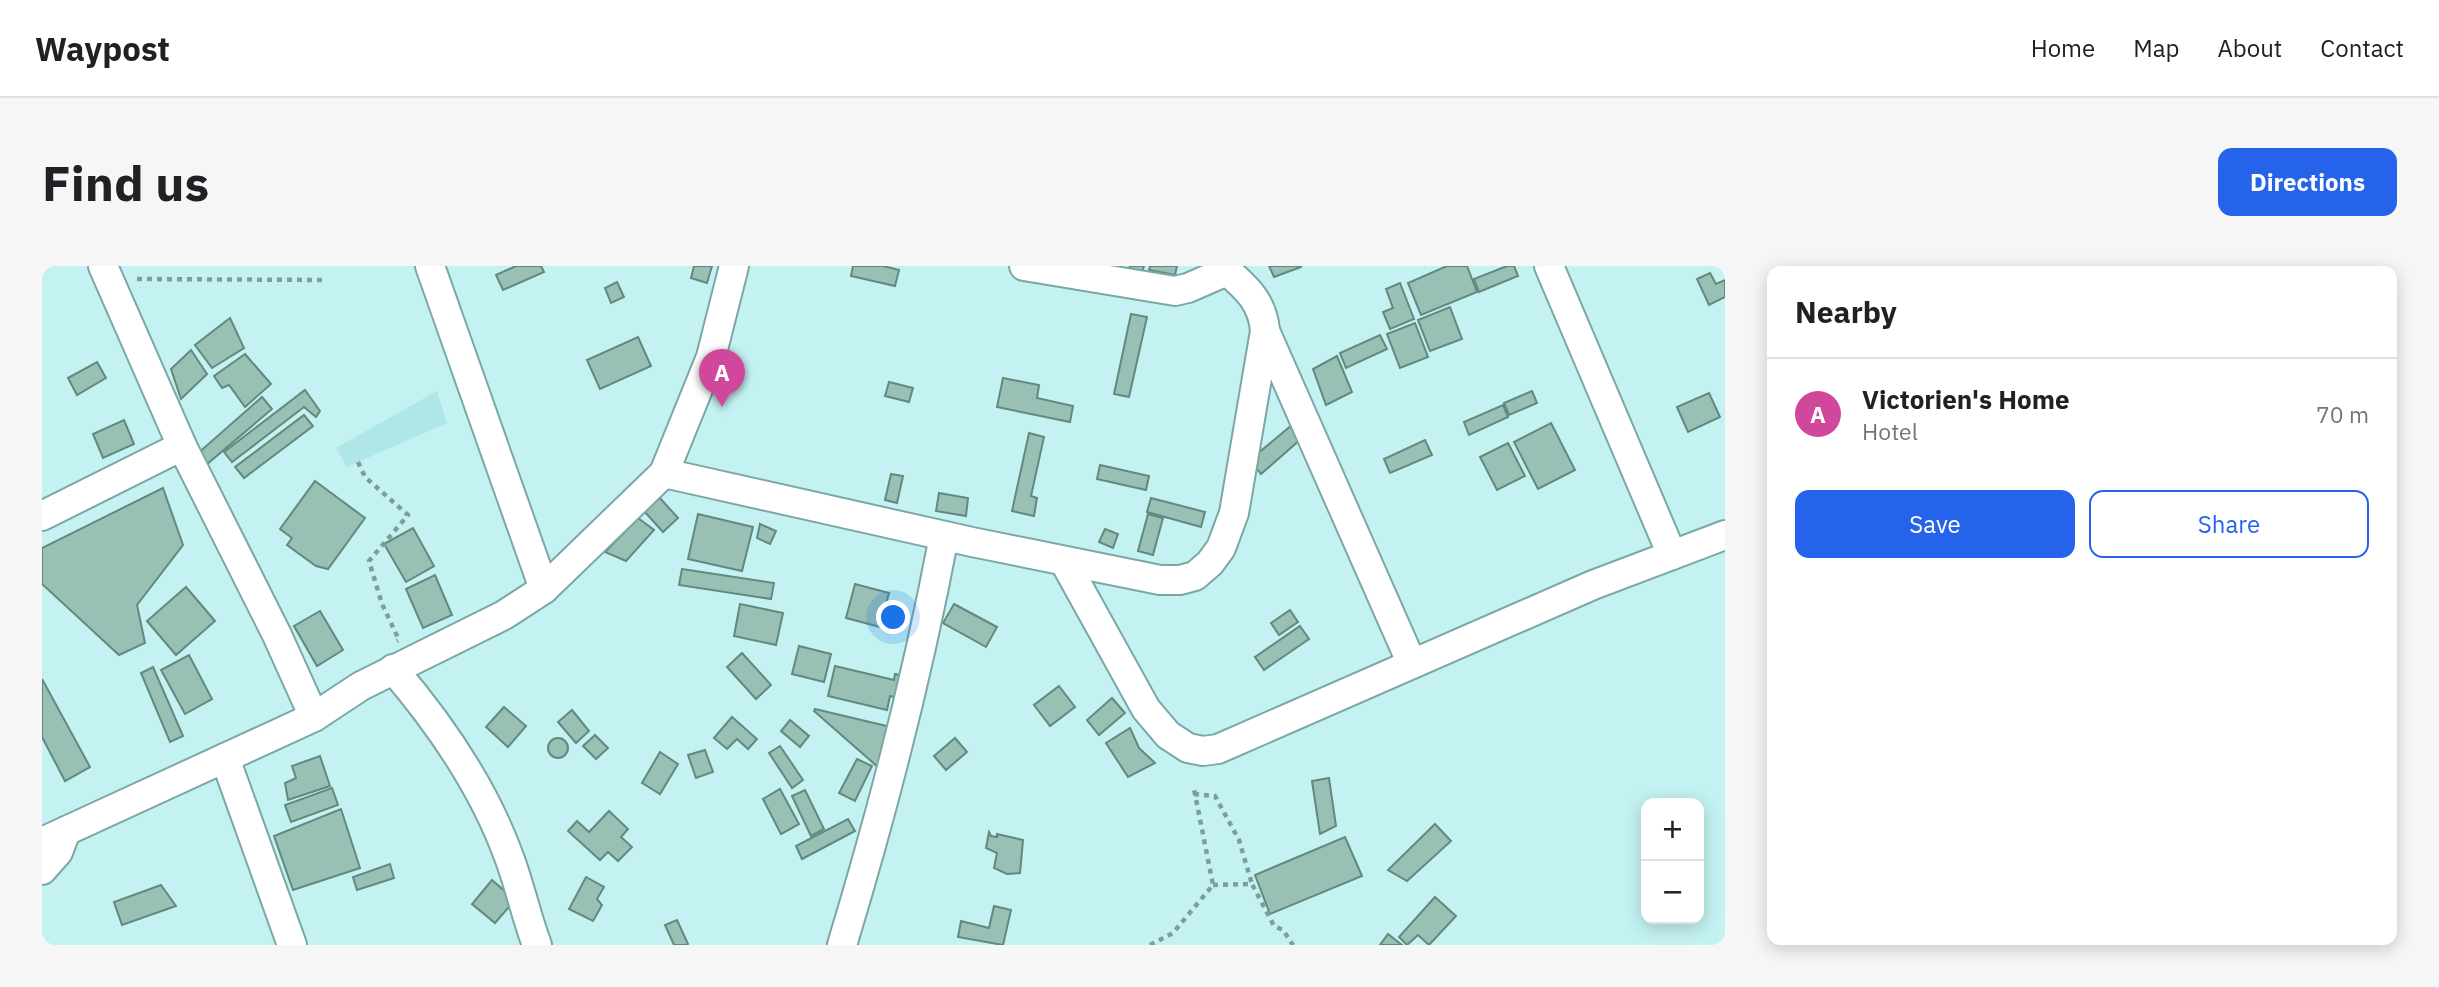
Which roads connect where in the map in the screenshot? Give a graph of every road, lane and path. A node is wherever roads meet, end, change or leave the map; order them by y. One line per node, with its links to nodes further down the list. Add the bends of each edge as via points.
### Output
1 (430, 266): 17 (street)
2 (734, 266): 11 (street, via 711,357)
3 (1024, 266): 5 (street, via 1175,291)
4 (1549, 266): 15 (street)
5 (1227, 268): 8 (street, via 1260,308)
6 (105, 272): 7 (path); 9 (street)
7 (323, 281)
8 (1265, 331): 16 (street, via 1234,513 1222,548 1210,563 1195,576 1160,580); 18 (street)
9 (182, 446): 12 (street); 20 (street)
10 (358, 463): 19 (path, via 365,477 408,515 369,561 399,640 386,649)
11 (664, 473): 14 (street); 17 (street)
12 (42, 516)
13 (1725, 535): 15 (street)
14 (944, 536): 16 (street); 28 (street, via 874,838)
15 (1672, 555): 18 (street)
16 (1064, 561): 18 (street, via 1146,709 1168,735 1188,748 1218,749)
17 (544, 589): 19 (street, via 505,615)
18 (1412, 664)
19 (393, 669): 20 (street, via 360,685); 27 (street, via 449,739 484,801 510,857)
20 (314, 718): 21 (street)
21 (225, 758): 22 (street); 26 (street)
22 (54, 836): 23 (street, via 58,852)
23 (42, 870)
24 (1252, 884): 25 (path); 25 (path, via 1239,840 1215,796 1194,792); 30 (path, via 1274,926 1283,930)
25 (1213, 885): 29 (path, via 1173,933)
26 (292, 945)
27 (537, 945)
28 (842, 945)
29 (1150, 945)
30 (1293, 945)

